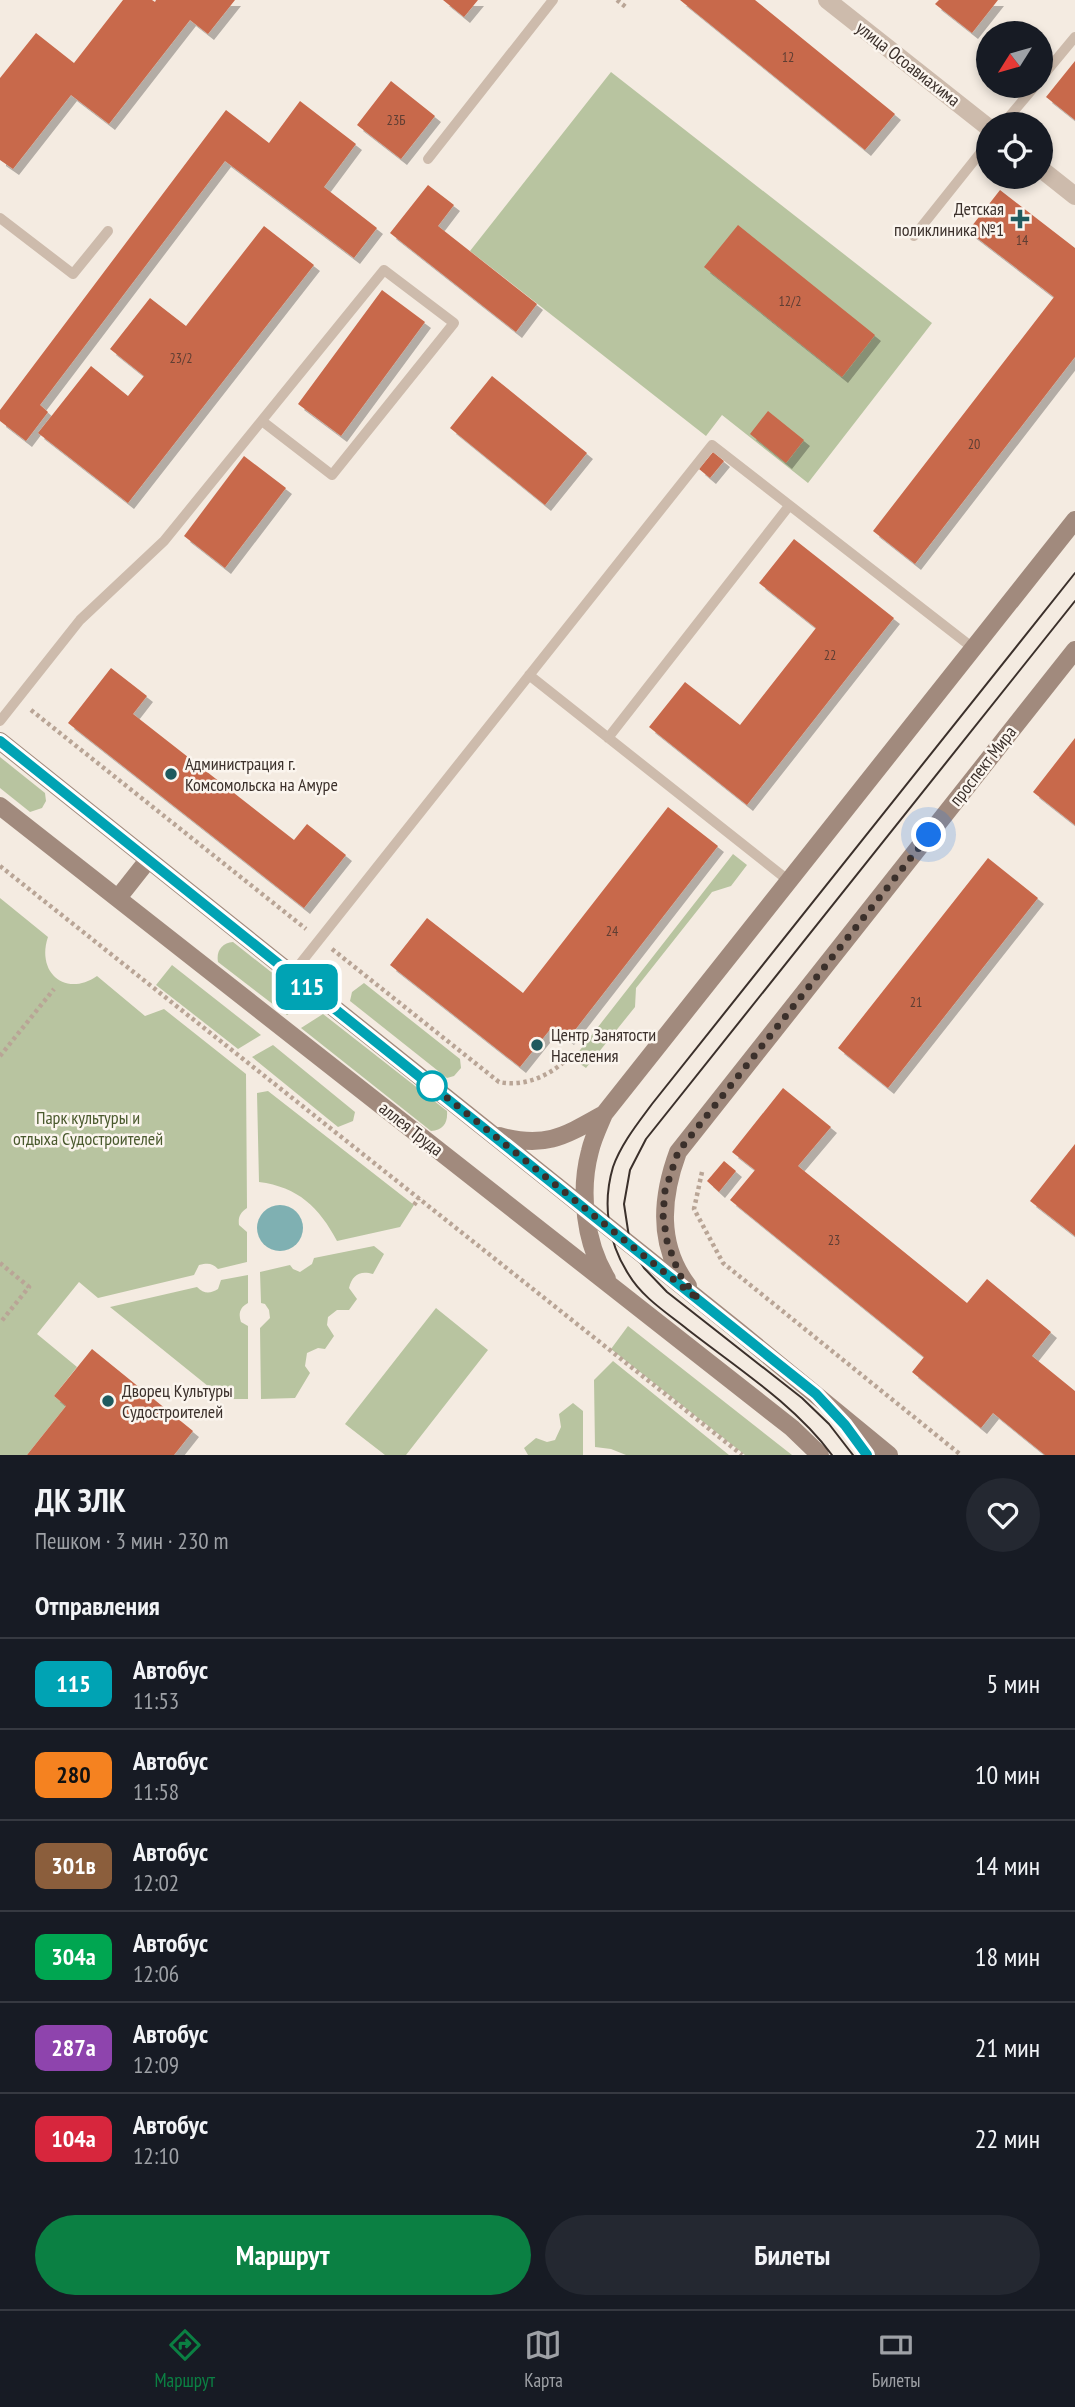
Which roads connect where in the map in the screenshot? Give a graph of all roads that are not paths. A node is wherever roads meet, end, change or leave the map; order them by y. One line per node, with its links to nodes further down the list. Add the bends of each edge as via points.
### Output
1 (553, 0): 9 (lane)
2 (827, 0): 7 (street, улица Осоавиахима)
3 (1075, 37): 4 (lane)
4 (1054, 62)
5 (1025, 98): 6 (lane)
6 (1013, 112)
7 (976, 118)
8 (976, 158): 14 (lane)
9 (428, 159)
10 (1053, 179): 11 (street)
11 (1075, 196)
12 (0, 218): 13 (lane, via 73,274)
13 (108, 231)
14 (914, 236)
15 (262, 421): 15 (lane, via 384,270 454,323 332,475); 21 (lane, via 164,541 80,620)
16 (789, 506): 18 (lane); 20 (lane, via 712,445); 22 (lane)
17 (1075, 520): 18 (main road)
18 (973, 649): 26 (main road)
19 (1075, 650): 33 (main road, проспект Мира, via 678,1152 665,1191 663,1215 679,1274)
20 (529, 675): 22 (lane); 28 (lane)
21 (0, 721)
22 (608, 738): 26 (lane)
23 (0, 741): 25 (main road)
24 (0, 806): 27 (main road, аллея Труда)
25 (148, 860): 27 (main road); 28 (main road)
26 (789, 881): 29 (main road)
27 (118, 898): 32 (main road, аллея Труда)
28 (292, 974): 30 (main road)
29 (604, 1114): 30 (main road, via 566,1136 546,1141); 31 (main road, via 590,1151)
30 (493, 1135): 31 (main road)
31 (587, 1210): 32 (main road, via 595,1259); 33 (main road)
32 (621, 1295): 35 (main road, аллея Труда)
33 (699, 1300): 34 (main road)
34 (816, 1394): 38 (main road); 39 (main road)
35 (792, 1428): 36 (main road); 37 (main road, аллея Труда)
36 (809, 1455)
37 (820, 1455)
38 (867, 1455)
39 (889, 1455)

